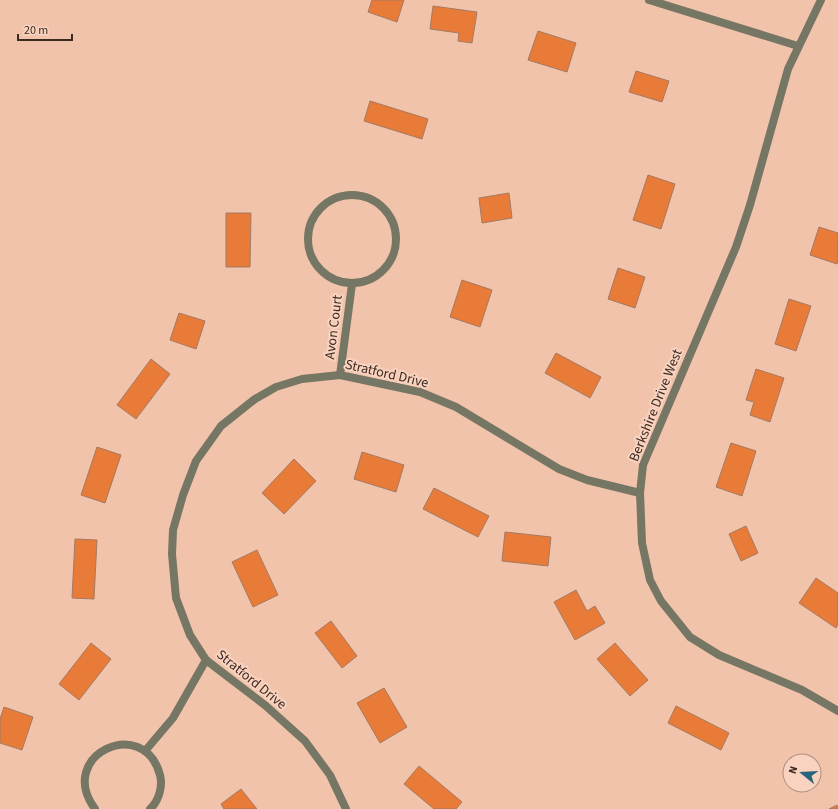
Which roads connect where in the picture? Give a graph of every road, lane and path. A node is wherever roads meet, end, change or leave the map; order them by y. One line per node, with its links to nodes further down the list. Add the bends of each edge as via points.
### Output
1 (649, 0): 3 (street)
2 (821, 0): 3 (street, Berkshire Drive West)
3 (798, 46): 6 (street, Berkshire Drive West, via 788,69 736,247 643,466)
4 (352, 284): 4 (street, Avon Court, via 323,273 316,265 308,246 308,235 313,220 322,207 330,200 350,195 371,199 384,209 393,222 396,233 394,254 389,264 373,278); 5 (street, Avon Court)
5 (340, 375): 6 (street, Stratford Drive, via 420,392 456,407 559,469 588,480); 7 (street, Stratford Drive, via 302,379 276,387 255,399 221,426 196,461 173,530 172,554 176,598 190,635)
6 (640, 493): 8 (street, Berkshire Drive West, via 642,543 650,580 661,601 690,637 719,655 802,690)
7 (206, 660): 9 (street, via 173,718); 12 (street, Stratford Drive, via 266,706 305,741 330,775)
8 (838, 711)
9 (145, 751): 10 (street, via 124,744 102,750 93,758 84,779 88,801); 11 (street, via 158,768 161,788)
10 (94, 809)
11 (150, 809)
12 (346, 809)

